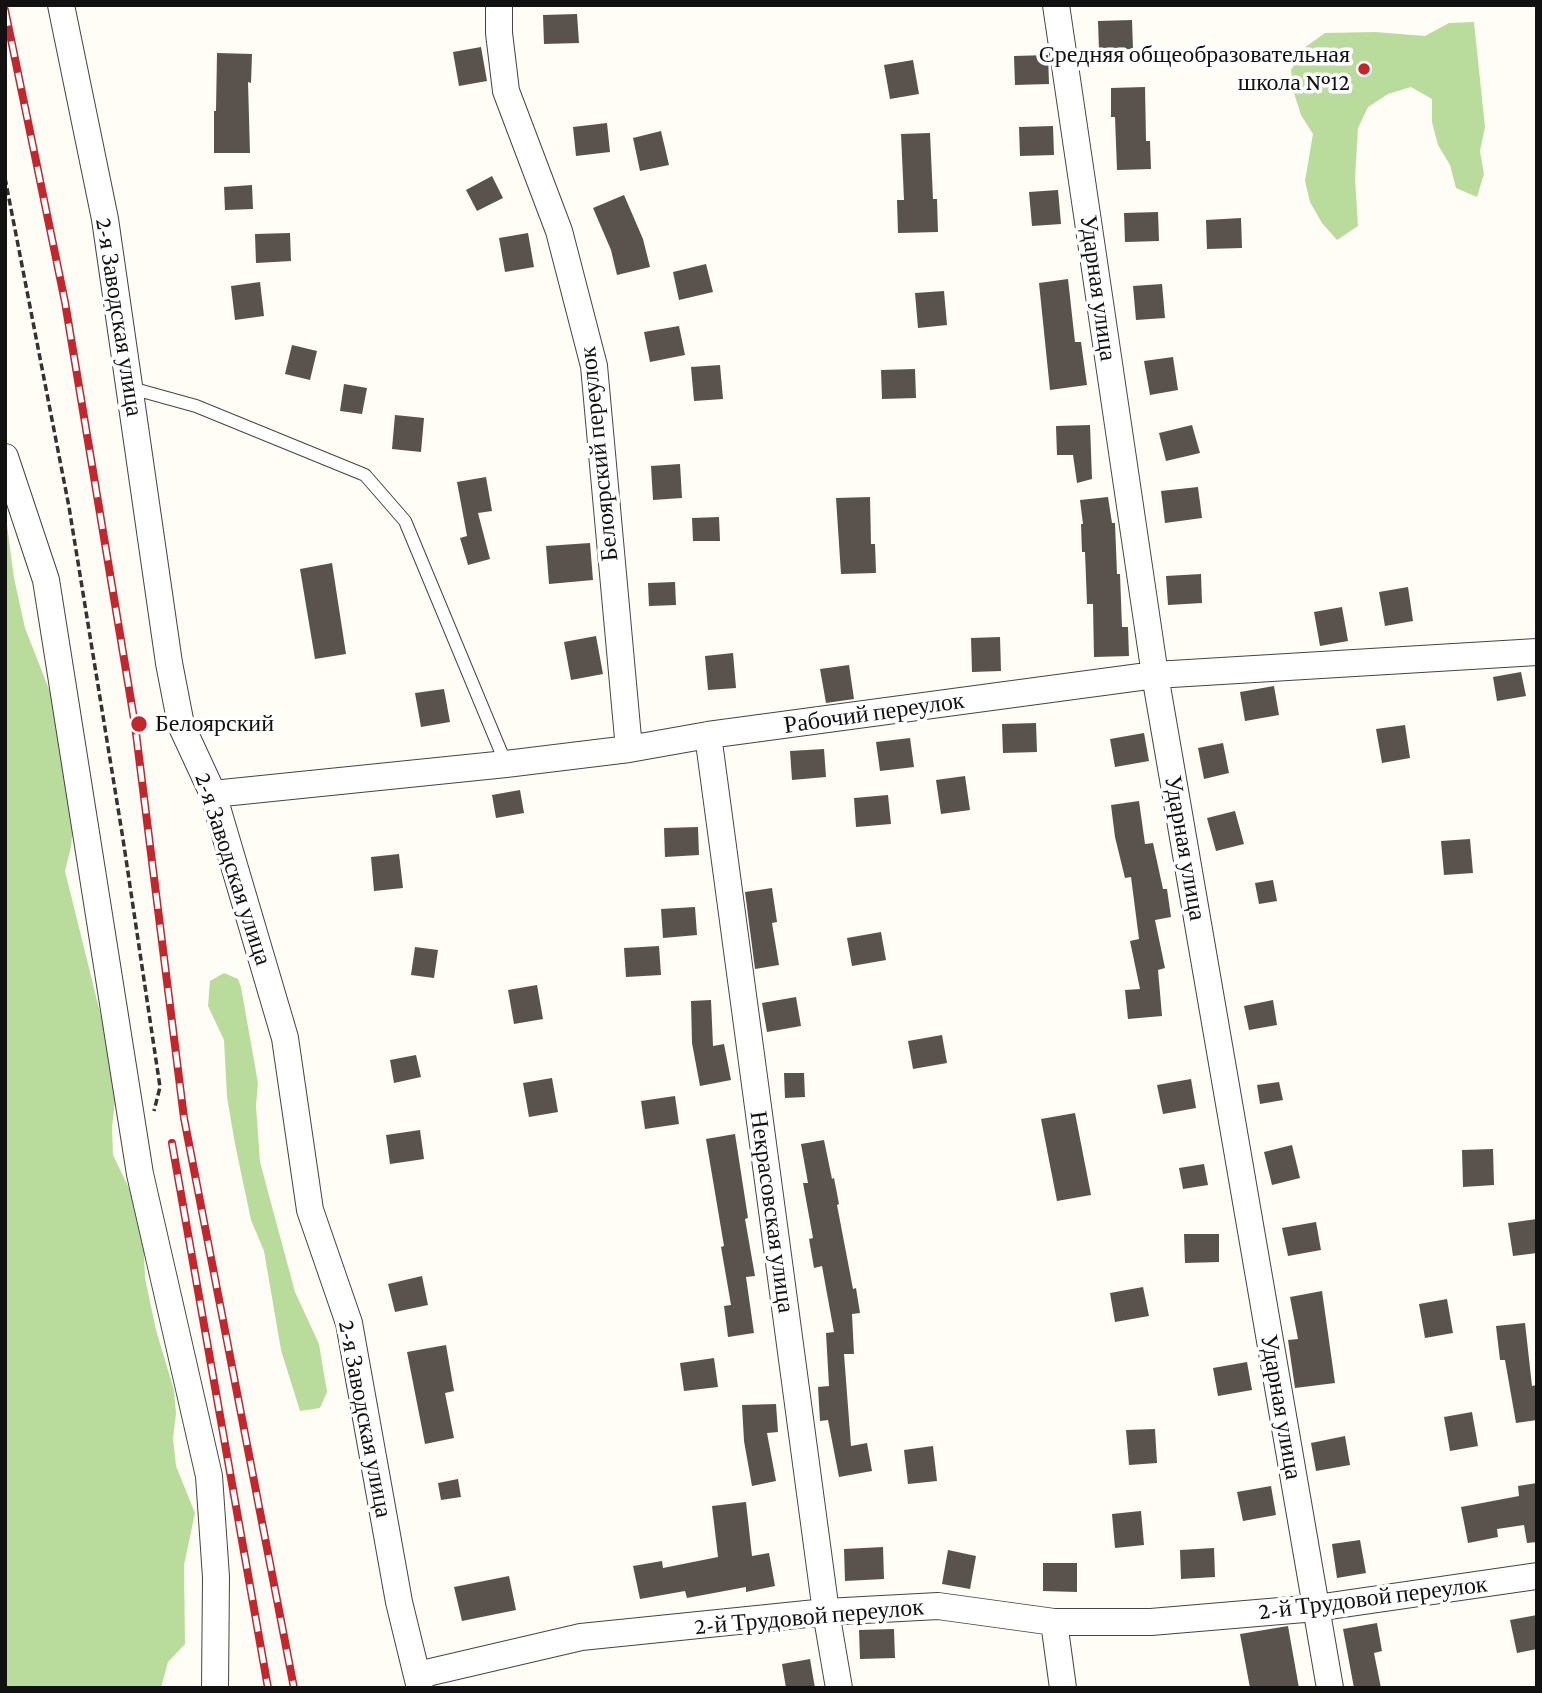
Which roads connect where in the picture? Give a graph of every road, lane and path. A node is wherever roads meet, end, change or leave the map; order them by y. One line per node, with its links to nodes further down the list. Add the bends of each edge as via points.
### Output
1 (61, 5): 5 (street, 2-я Заводская улица, via 105,219)
2 (499, 5): 10 (street, Белоярский переулок, via 506,91 559,231 594,366)
3 (1056, 5): 8 (street, Ударная улица)
4 (5, 178): 13 (path, via 69,507 118,813 160,1087)
5 (131, 388): 11 (lane, via 196,406 365,475 405,520); 12 (street, 2-я Заводская улица, via 176,700 181,724)
6 (5, 457): 19 (street, via 46,580 140,1174 209,1476 216,1577)
7 (1537, 652): 8 (street, Рабочий переулок)
8 (1156, 675): 9 (street, Рабочий переулок); 15 (street, Ударная улица)
9 (708, 736): 10 (street, Рабочий переулок); 16 (street, Некрасовская улица)
10 (629, 748): 11 (street, Рабочий переулок)
11 (506, 764): 12 (street, Рабочий переулок)
12 (213, 794): 18 (street, 2-я Заводская улица, via 285,1038 310,1210 349,1323 399,1602)
13 (154, 1112)
14 (1537, 1576): 15 (street, 2-й Трудовой переулок)
15 (1316, 1608): 17 (street, 2-й Трудовой переулок, via 1151,1622); 22 (street, Ударная улица)
16 (826, 1612): 17 (street, 2-й Трудовой переулок, via 938,1606); 18 (street, 2-й Трудовой переулок, via 581,1637); 20 (street, Некрасовская улица)
17 (1054, 1622): 21 (street)
18 (419, 1681)
19 (215, 1688)
20 (839, 1688)
21 (1063, 1688)
22 (1330, 1688)

